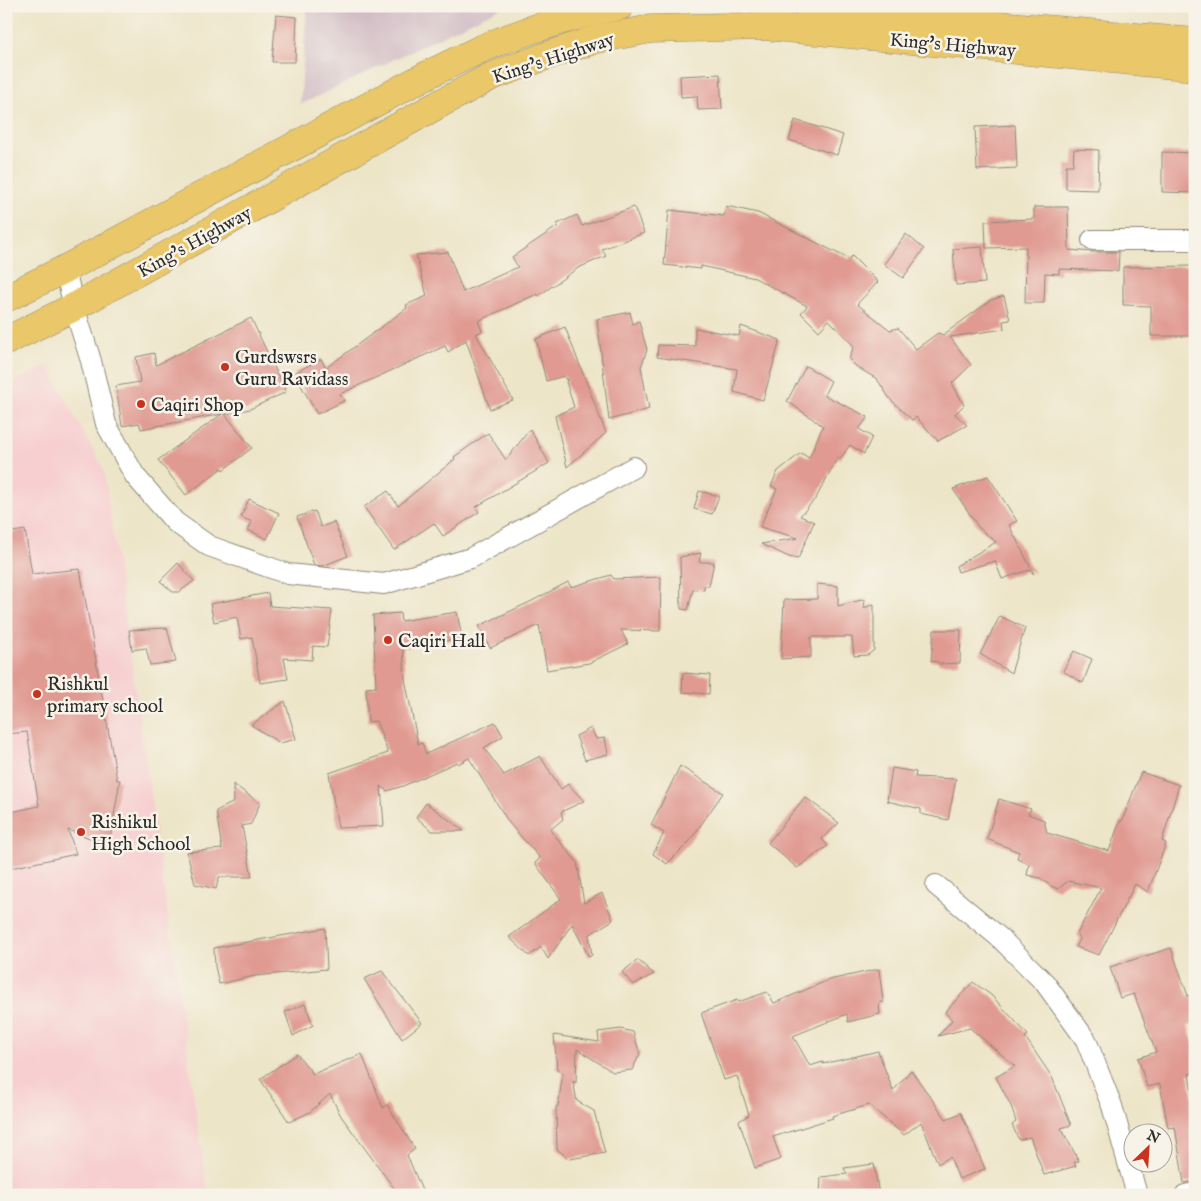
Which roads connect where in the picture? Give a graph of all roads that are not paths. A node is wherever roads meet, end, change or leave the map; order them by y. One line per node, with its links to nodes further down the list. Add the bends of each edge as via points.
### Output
1 (620, 6): 7 (highway, King's Highway, via 533,29 481,49)
2 (807, 6): 3 (highway, King's Highway)
3 (1195, 42)
4 (1195, 67): 9 (highway, King's Highway, via 764,26 651,29 597,39 490,77)
5 (1092, 240): 6 (street)
6 (1195, 240)
7 (65, 269): 8 (highway, King's Highway); 9 (street)
8 (6, 298)
9 (74, 307): 10 (highway, King's Highway); 11 (street, via 106,424 135,476 175,522 209,546 288,574 384,584 471,558)
10 (6, 342)
11 (634, 467)
12 (936, 885): 14 (street, via 1000,938 1045,983 1086,1040 1112,1106)
13 (1195, 1193): 15 (street)
14 (1137, 1195)
15 (1185, 1195)

